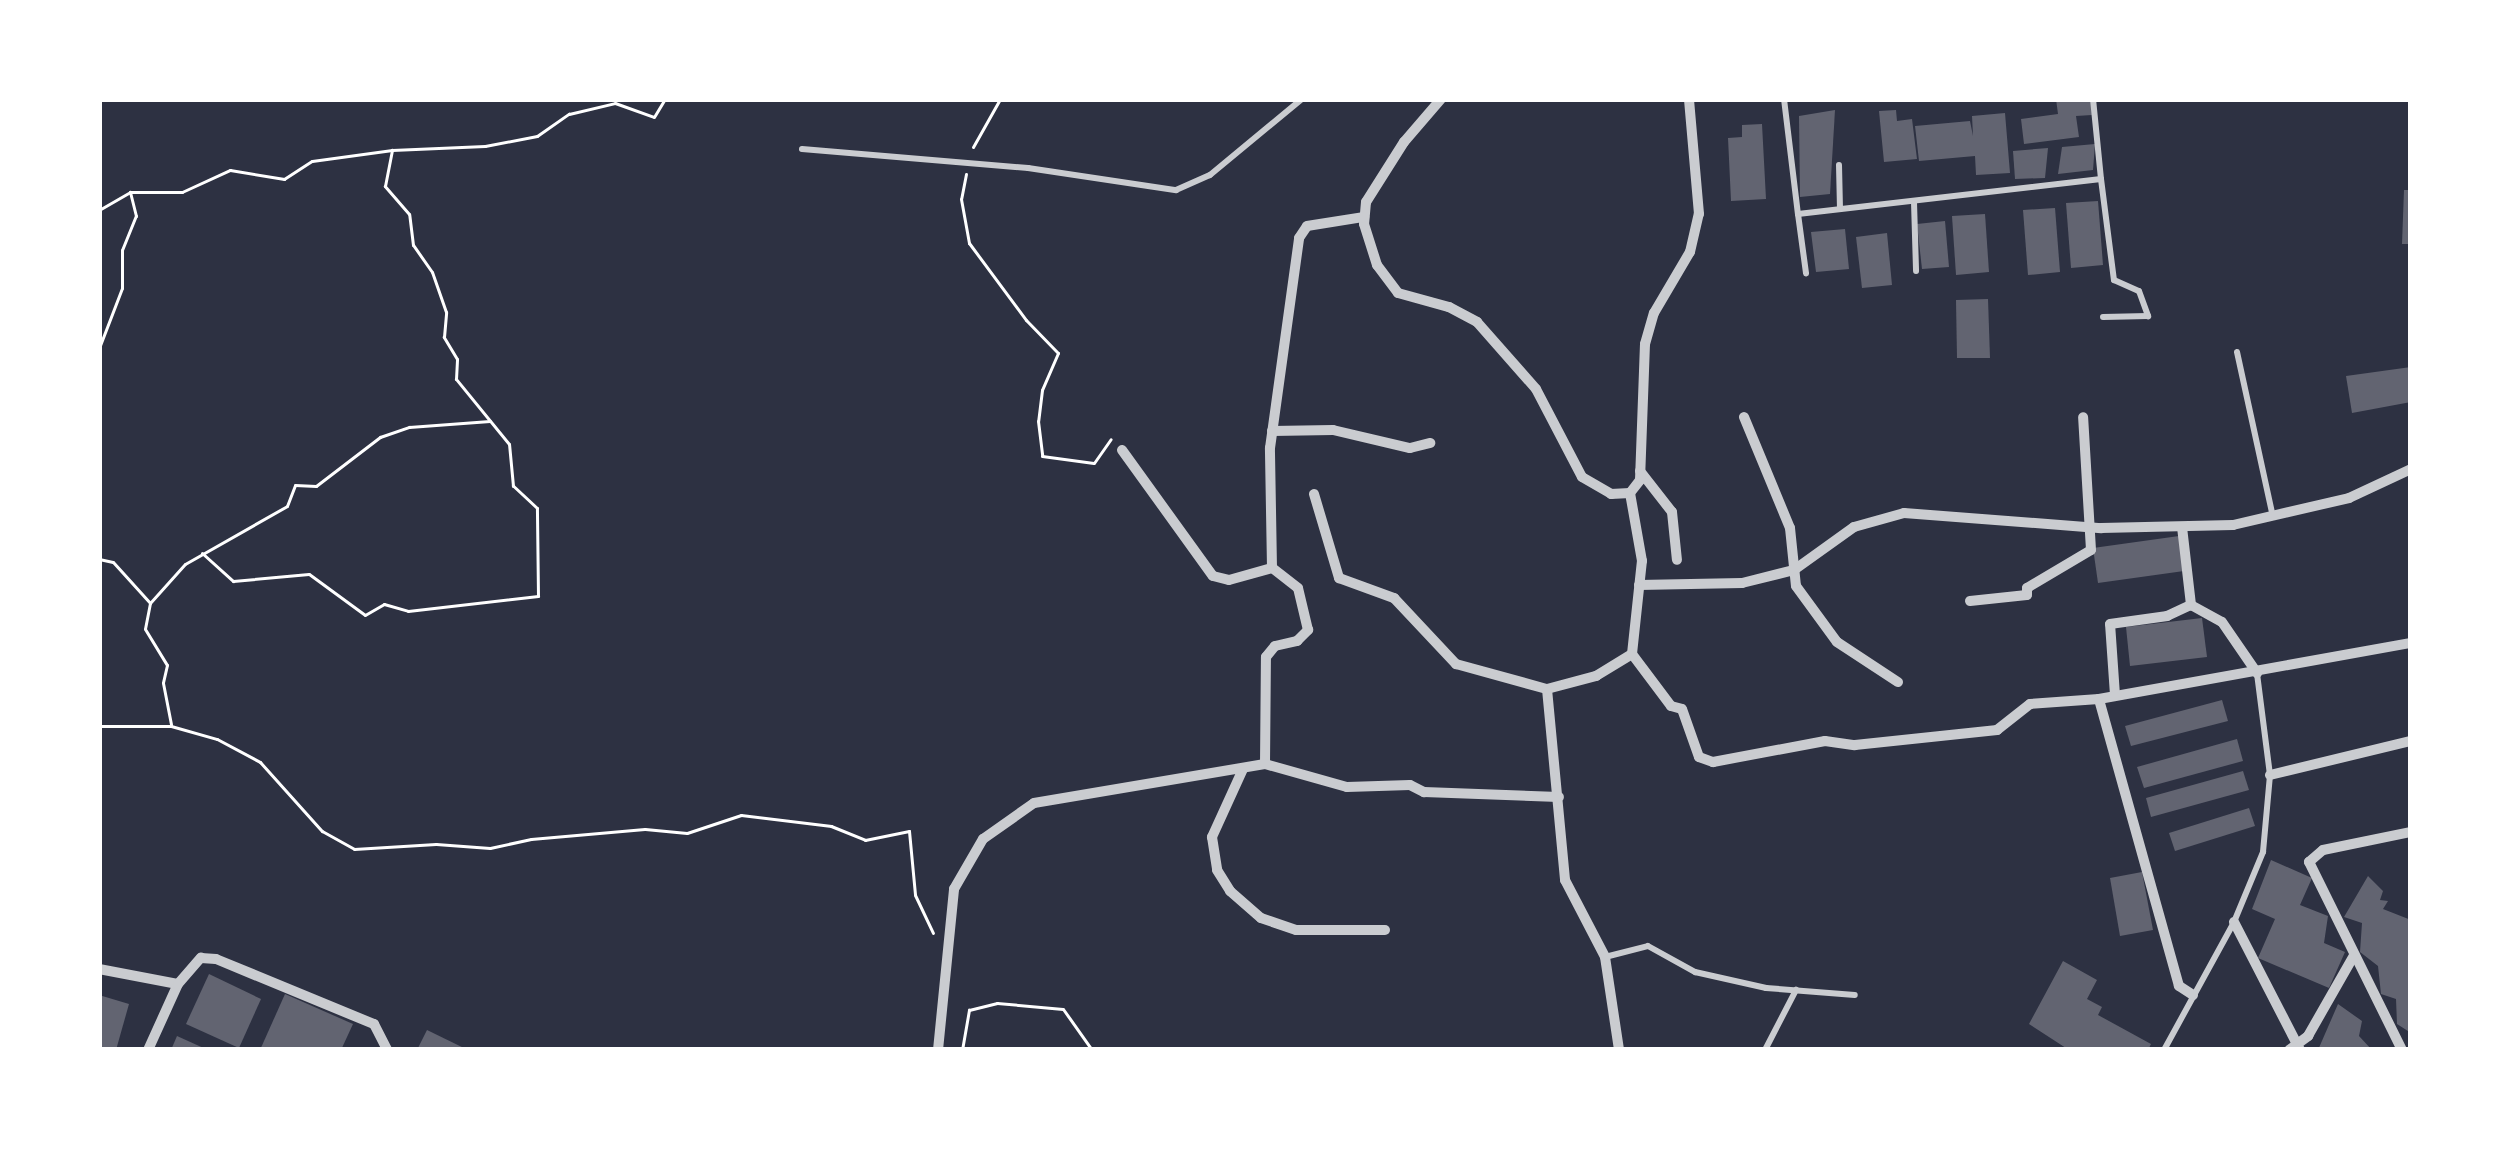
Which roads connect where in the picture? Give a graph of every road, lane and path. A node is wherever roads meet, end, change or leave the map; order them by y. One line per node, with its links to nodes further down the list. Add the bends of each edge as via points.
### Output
1 (665, 99): 9 (path, via 654,117 615,103 568,114 537,136)
2 (1000, 99): 10 (path)
3 (1302, 99): 10 (lane, via 1210,175 1176,190)
4 (1441, 99): 18 (street, via 1385,170)
5 (1689, 99): 33 (street, via 1699,214 1690,252 1648,328)
6 (1784, 99): 17 (lane)
7 (2093, 99): 12 (lane)
8 (802, 148): 10 (lane)
9 (392, 150): 13 (path, via 312,161 284,179 230,170 182,192); 28 (path, via 386,186 409,214 413,245 432,272 456,379)
10 (968, 165): 31 (path, via 961,199 970,243 1058,352 1042,390 1042,456 1094,463 1109,437)
11 (1839, 165): 16 (lane)
12 (2101, 179): 14 (lane); 21 (lane, via 2114,280 2139,291 2148,316)
13 (130, 191): 15 (path); 22 (path, via 136,216 122,250 122,288)
14 (1914, 202): 16 (lane); 19 (lane)
15 (99, 209)
16 (1840, 209): 17 (lane)
17 (1798, 214): 20 (lane)
18 (1364, 217): 29 (street, via 1307,226 1299,238); 34 (street, via 1389,285 1477,322 1536,388 1582,477 1611,494)
19 (1916, 271)
20 (1806, 273)
21 (2103, 317)
22 (99, 348)
23 (2237, 352): 36 (lane)
24 (99, 381): 25 (path)
25 (99, 392)
26 (1744, 416): 43 (street, via 1790,528)
27 (2083, 417): 37 (street)
28 (492, 421): 39 (path, via 380,437 316,486 295,485 287,506); 39 (path, via 509,444 513,486 537,508 538,596 408,611 384,604 364,614 309,574 233,581)
29 (1272, 431): 30 (street, via 1333,430 1410,448); 42 (street)
30 (1430, 443)
31 (1122, 449): 42 (street, via 1213,576 1229,580)
32 (2411, 469): 36 (street, via 2349,498)
33 (1640, 471): 34 (street); 41 (street, via 1672,512)
34 (1630, 493): 44 (street)
35 (1314, 494): 52 (street, via 1339,578 1394,598 1456,664)
36 (2273, 517): 38 (street)
37 (2090, 526): 38 (street); 43 (street, via 1904,513 1854,526); 45 (street, via 2091,550 2027,587 2027,595)
38 (2182, 527): 47 (street)
39 (202, 553): 46 (path)
40 (99, 559): 46 (path, via 113,562)
41 (1677, 560)
42 (1271, 568): 58 (street, via 1298,587 1308,630 1266,657)
43 (1794, 570): 44 (street, via 1742,583); 51 (street, via 1817,622)
44 (1639, 585): 49 (street)
45 (1970, 601)
46 (149, 603): 56 (path, via 145,629 166,664)
47 (2191, 605): 50 (street, via 2222,622); 53 (street, via 2110,624)
48 (2411, 643): 50 (street)
49 (1632, 654): 52 (street, via 1596,676); 54 (street, via 1671,706 1682,709 1699,757 1713,762 1825,741 1996,730 2030,704)
50 (2257, 673): 53 (street); 60 (lane)
51 (1898, 682)
52 (1547, 689): 61 (street)
53 (2115, 695): 54 (street)
54 (2099, 699): 71 (street, via 2179,986)
55 (99, 726): 56 (path)
56 (171, 726): 65 (path, via 260,762 322,830 354,849 687,832 741,815 831,826 865,839 908,831 926,929)
57 (2411, 741): 60 (street)
58 (1265, 764): 59 (street); 61 (street, via 1347,787)
59 (1243, 769): 64 (street, via 1212,837 1211,853 1230,891 1261,918 1288,928); 65 (street, via 1066,795 1009,817 965,864)
60 (2270, 775): 63 (lane, via 2263,852)
61 (1559, 797): 66 (street, via 1564,880)
62 (2411, 832): 67 (street, via 2311,856)
63 (2234, 922): 71 (lane); 73 (street)
64 (1385, 930)
65 (947, 942): 76 (street)
66 (1605, 957): 70 (lane, via 1648,946 1695,972); 79 (street)
67 (2354, 957): 73 (street); 82 (street)
68 (99, 969): 69 (street)
69 (178, 984): 74 (street); 75 (street, via 192,963 216,959 374,1024)
70 (1796, 990): 72 (lane); 80 (lane)
71 (2193, 994): 81 (lane)
72 (1855, 995)
73 (2296, 1049)
74 (148, 1050)
75 (387, 1050)
76 (938, 1050)
77 (962, 1050): 78 (path, via 968,1010 997,1003 1063,1009)
78 (1092, 1050)
79 (1619, 1050)
80 (1765, 1050)
81 (2164, 1050)
82 (2402, 1050)

